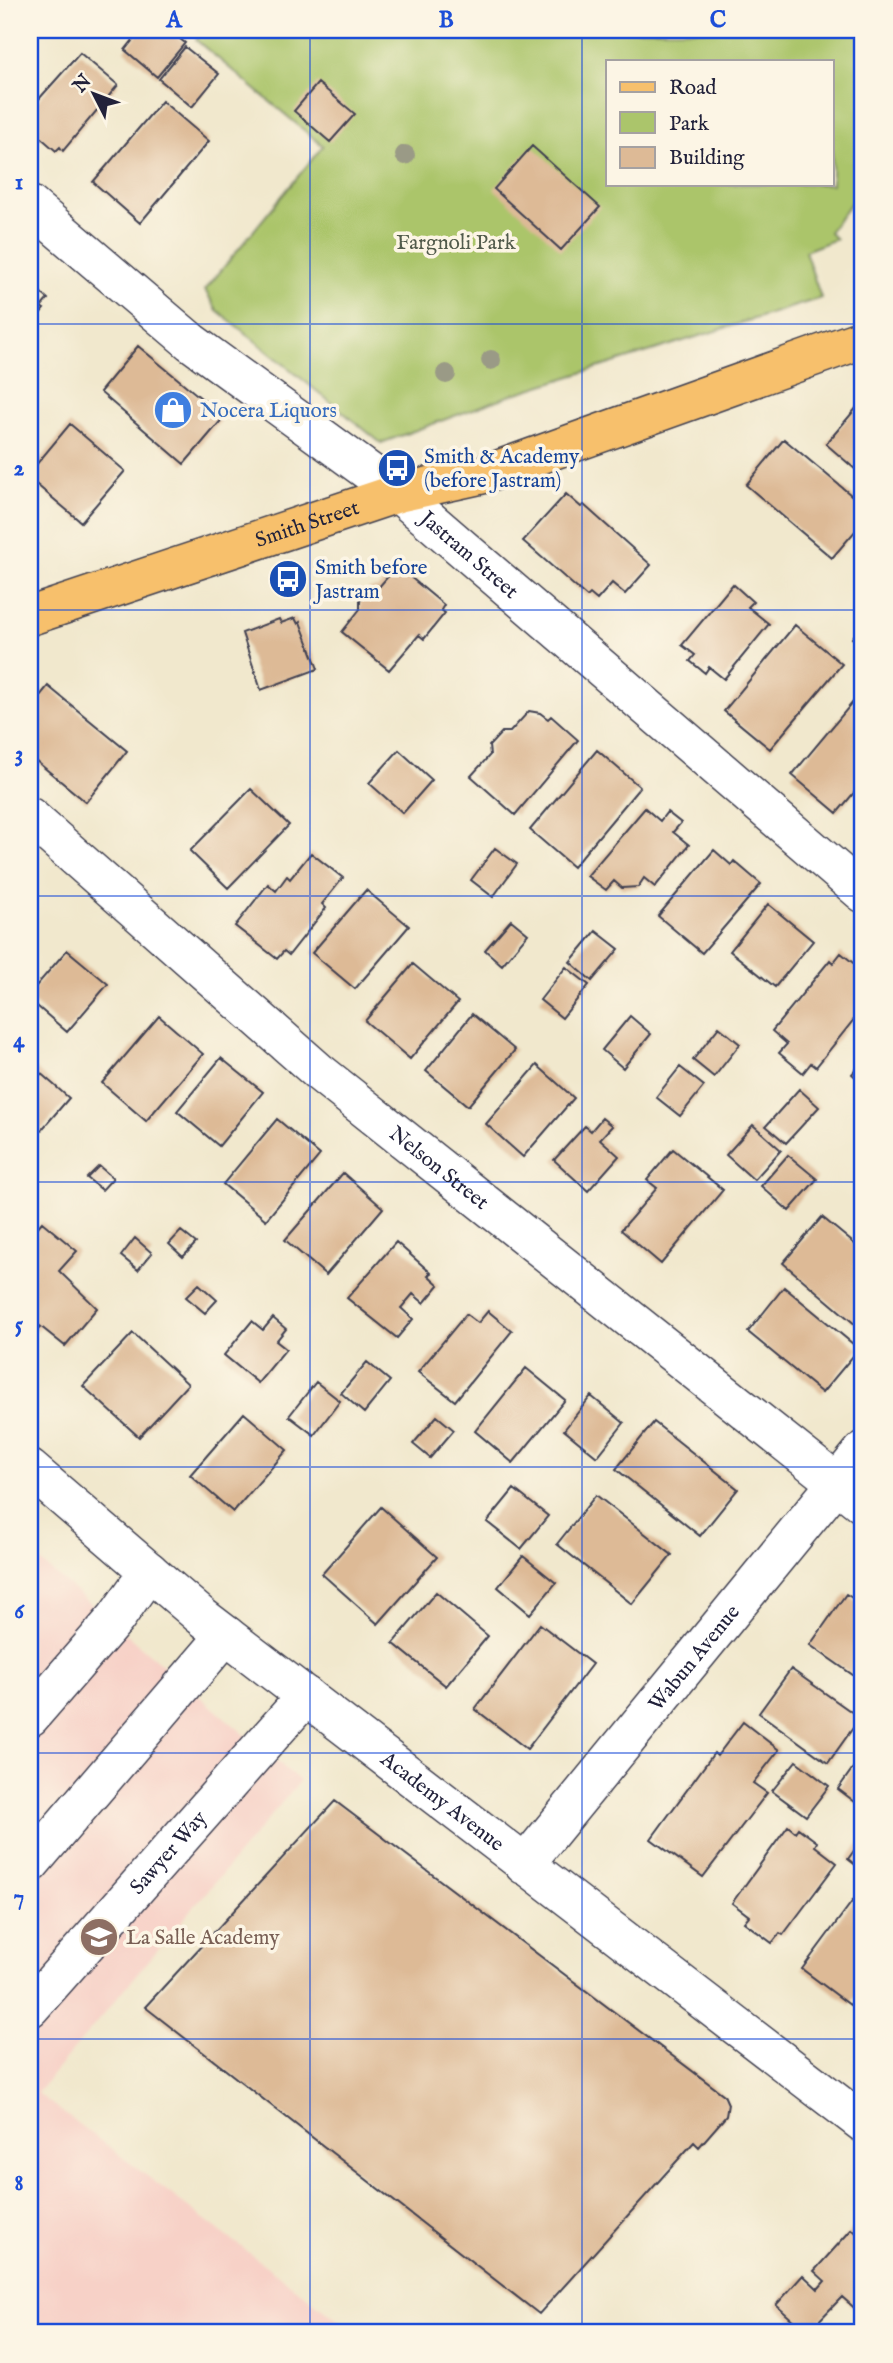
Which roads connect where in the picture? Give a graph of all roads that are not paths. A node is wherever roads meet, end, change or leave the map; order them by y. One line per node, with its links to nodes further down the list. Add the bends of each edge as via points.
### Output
1 (30, 205): 3 (street, Jastram Street, via 191,341)
2 (863, 339): 3 (main road, Smith Street, via 489,473)
3 (398, 494): 4 (main road, Smith Street); 6 (street, Jastram Street)
4 (30, 616)
5 (30, 817): 9 (street, Nelson Street, via 319,1072)
6 (863, 893)
7 (863, 1451): 9 (street, Wabun Avenue)
8 (30, 1469): 10 (street, Academy Avenue)
9 (850, 1494): 15 (street, Wabun Avenue)
10 (149, 1571): 11 (street, Academy Avenue); 13 (street, via 116,1618)
11 (226, 1635): 12 (street, Academy Avenue); 14 (street)
12 (306, 1696): 15 (street, Academy Avenue); 16 (street, Sawyer Way)
13 (30, 1717)
14 (30, 1864)
15 (524, 1865): 17 (street, Academy Avenue)
16 (30, 2008)
17 (863, 2123)

